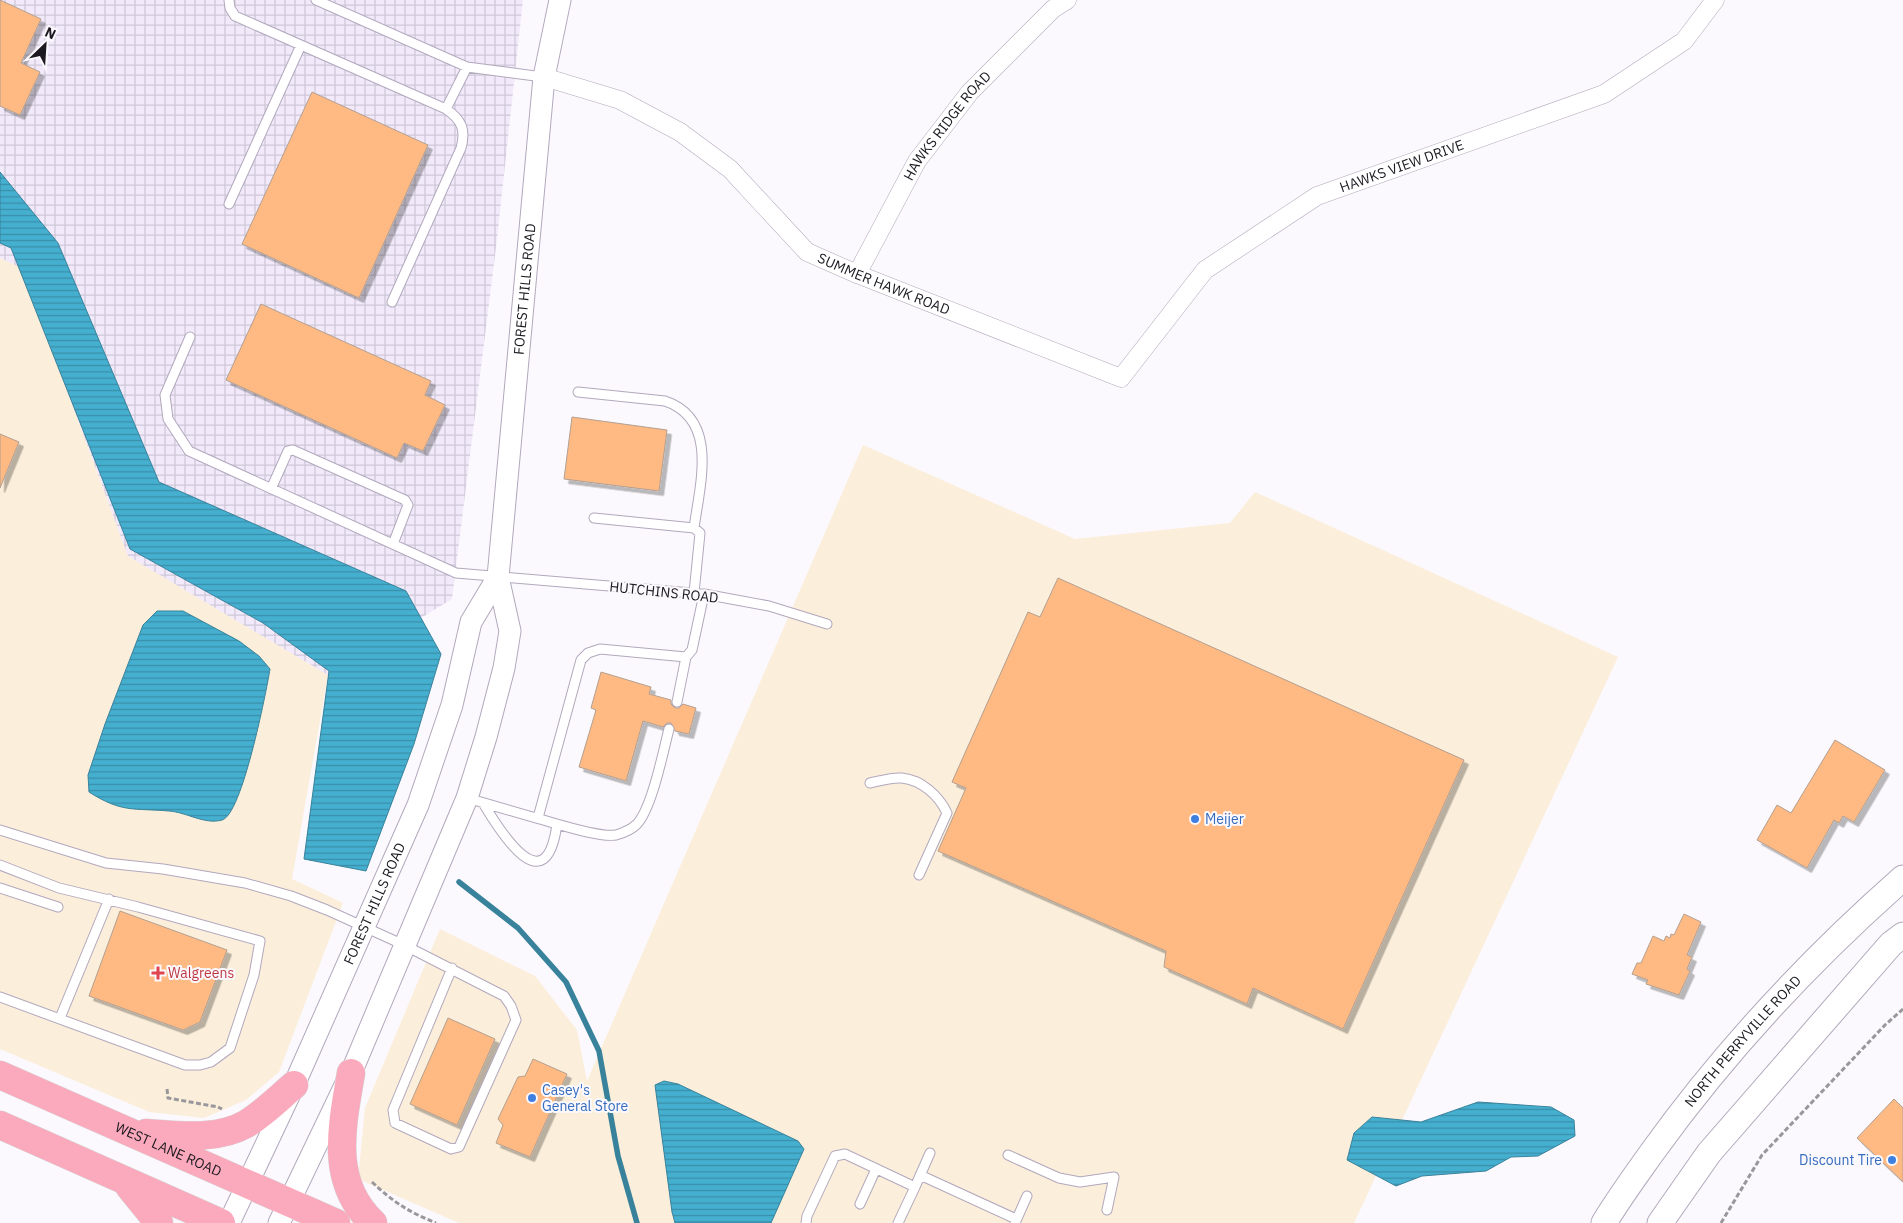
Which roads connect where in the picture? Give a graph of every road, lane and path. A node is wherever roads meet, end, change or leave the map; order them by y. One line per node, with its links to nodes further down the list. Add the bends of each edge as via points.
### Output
1 (229, 0): 6 (lane, via 235,16)
2 (316, 0): 7 (lane)
3 (560, 0): 8 (street, FOREST HILLS ROAD)
4 (1067, 0): 11 (street, HAWKS RIDGE ROAD, via 1053,9 970,92 917,161)
5 (1715, 0): 14 (street, HAWKS VIEW DRIVE, via 1684,41 1604,94 1317,196 1205,270)
6 (301, 45): 9 (lane); 10 (lane)
7 (466, 66): 8 (lane); 9 (lane)
8 (544, 77): 11 (street, SUMMER HAWK ROAD, via 620,100 680,132 730,169 807,252); 20 (street, FOREST HILLS ROAD)
9 (446, 109): 12 (lane, via 458,117 463,126 461,148)
10 (229, 204)
11 (857, 274): 14 (street, SUMMER HAWK ROAD)
12 (392, 302)
13 (190, 337): 16 (lane, HUTCHINS ROAD, via 165,395 168,419 189,451)
14 (1121, 378)
15 (578, 392): 18 (lane, via 665,401 678,405 691,417 700,432 702,466)
16 (271, 489): 19 (lane, HUTCHINS ROAD); 19 (lane, via 288,452 293,450 405,500 408,505)
17 (594, 518): 18 (lane)
18 (694, 528): 21 (lane, via 700,534)
19 (393, 544): 20 (lane, HUTCHINS ROAD, via 456,573)
20 (498, 577): 21 (lane, HUTCHINS ROAD); 27 (street, FOREST HILLS ROAD, via 510,631); 37 (street, FOREST HILLS ROAD, via 471,622 452,705 434,761 418,805)
21 (699, 593): 22 (lane, HUTCHINS ROAD, via 769,606); 23 (lane, via 692,650)
22 (827, 624)
23 (686, 657): 24 (lane); 28 (lane, via 600,649 588,653 581,660)
24 (678, 702)
25 (670, 729): 29 (lane, via 648,803 637,824 614,835)
26 (870, 783): 32 (lane, via 902,778 931,791 941,800 947,813)
27 (475, 800): 28 (lane); 29 (lane, via 500,833 528,860 540,860 550,853); 39 (street, FOREST HILLS ROAD)
28 (536, 818): 29 (lane)
29 (557, 824)
30 (0, 830): 37 (lane, via 106,863 163,868 245,883 291,896)
31 (0, 865): 35 (lane, via 59,888)
32 (919, 876)
33 (1903, 878): 72 (main road, NORTH PERRYVILLE ROAD, via 1838,936 1754,1025 1674,1122)
34 (0, 888): 36 (lane)
35 (109, 899): 43 (lane); 43 (lane, via 260,941 254,975 230,1048 200,1065 185,1065)
36 (58, 907)
37 (363, 926): 39 (lane); 46 (street, FOREST HILLS ROAD)
38 (1903, 935): 73 (main road, via 1709,1153)
39 (404, 945): 40 (lane); 44 (street, FOREST HILLS ROAD)
40 (452, 968): 40 (lane, via 504,996 516,1020 459,1147 451,1149 395,1123 393,1110)
41 (0, 997): 43 (lane)
42 (1903, 1008): 74 (path, via 1762,1155)
43 (60, 1018)
44 (351, 1073): 62 (street, FOREST HILLS ROAD); 68 (main road, via 343,1118 342,1165 351,1197)
45 (0, 1075): 50 (main road, WEST LANE ROAD)
46 (294, 1085): 50 (main road, via 246,1124 230,1131 186,1136); 57 (street, FOREST HILLS ROAD)
47 (167, 1089): 48 (path, via 168,1098 218,1107)
48 (225, 1112)
49 (0, 1125): 56 (main road)
50 (128, 1132): 57 (main road, WEST LANE ROAD)
51 (930, 1153): 54 (lane)
52 (1008, 1155): 61 (lane, via 1059,1178 1080,1182 1114,1177)
53 (876, 1169): 58 (lane); 60 (lane); 70 (lane, via 845,1154 835,1156)
54 (920, 1175): 58 (lane); 63 (lane)
55 (370, 1180): 69 (path, via 392,1201)
56 (125, 1181): 64 (main road); 65 (main road)
57 (247, 1184): 62 (main road, WEST LANE ROAD); 66 (street, FOREST HILLS ROAD)
58 (915, 1187): 71 (lane)
59 (1027, 1196): 63 (lane)
60 (860, 1204)
61 (1107, 1210)
62 (284, 1213): 67 (main road, WEST LANE ROAD)
63 (1016, 1221)
64 (159, 1223)
65 (220, 1223)
66 (229, 1223)
67 (336, 1223)
68 (373, 1223)
69 (436, 1223)
70 (806, 1223)
71 (898, 1223)
72 (1604, 1223)
73 (1660, 1223)
74 (1720, 1223)

